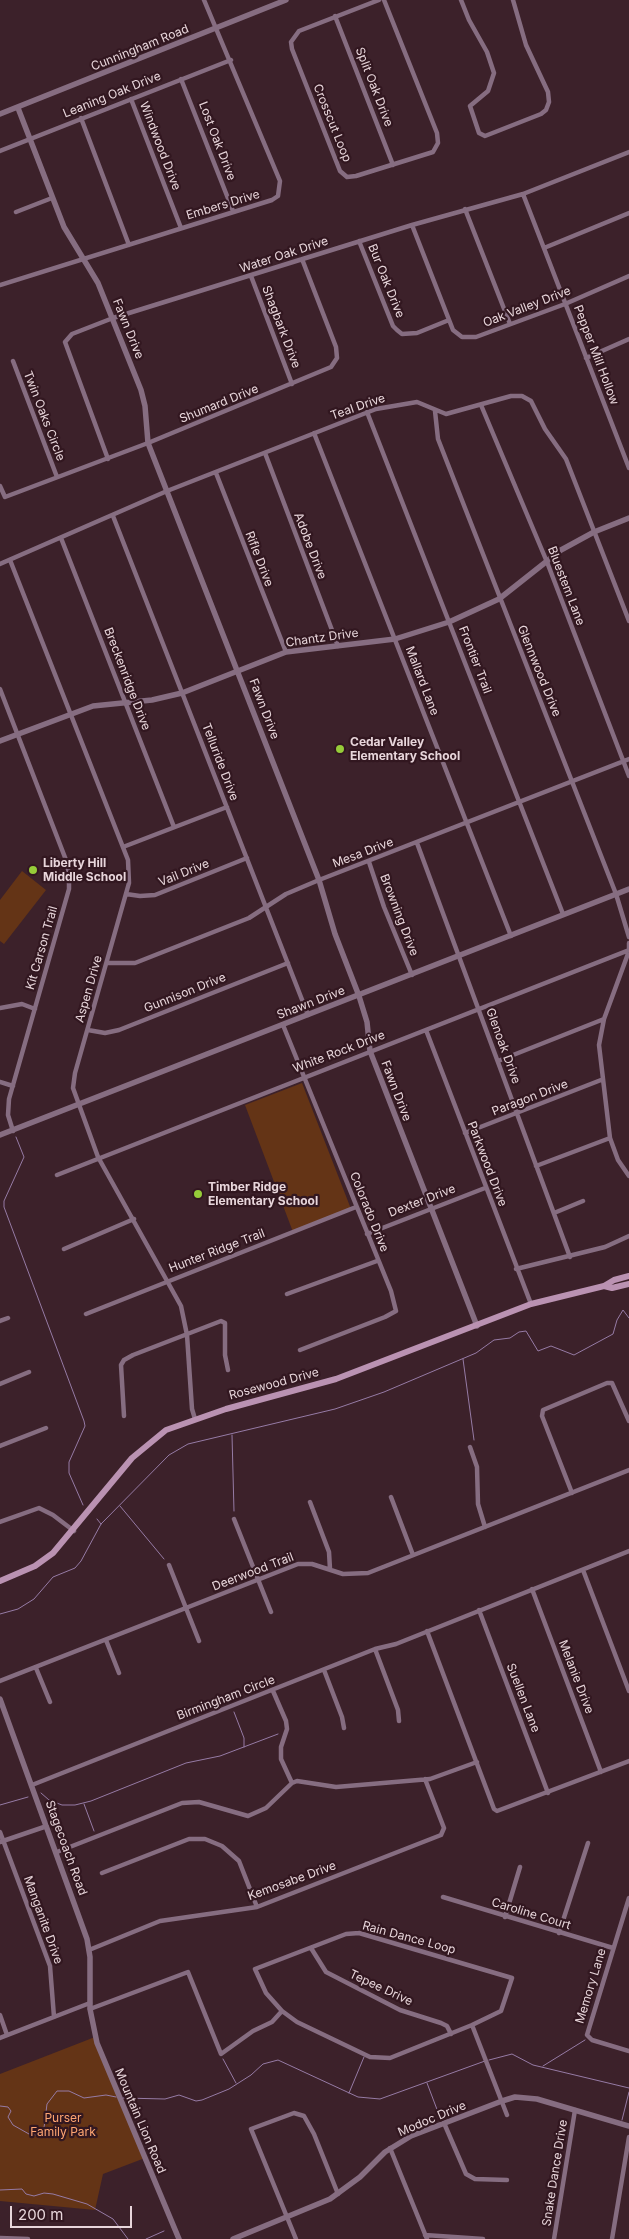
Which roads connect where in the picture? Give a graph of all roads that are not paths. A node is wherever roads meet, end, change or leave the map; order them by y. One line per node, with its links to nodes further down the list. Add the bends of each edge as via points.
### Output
1 (204, 0): 8 (street, Embers Drive)
2 (286, 0): 8 (street, Cunningham Road)
3 (378, 0): 7 (street, Crosscut Loop)
4 (384, 0): 18 (street, Crosscut Loop, via 438,139 433,152)
5 (460, 0): 6 (street, via 487,52 494,73 488,91 470,106 479,133 485,136 540,114 549,102 548,92 526,45)
6 (513, 0)
7 (336, 16): 18 (street, Split Oak Drive); 18 (street, Crosscut Loop, via 300,31 293,38 292,49 340,171 351,177)
8 (216, 29): 9 (street, Embers Drive); 12 (street, Cunningham Road)
9 (231, 60): 10 (street, Leaning Oak Drive); 22 (street, Embers Drive, via 281,187 278,196 272,200)
10 (182, 78): 11 (street, Leaning Oak Drive); 22 (street, Lost Oak Drive)
11 (131, 99): 14 (street, Leaning Oak Drive); 26 (street, Windwood Drive)
12 (18, 108): 13 (street, Cunningham Road); 15 (street, Fawn Drive)
13 (0, 114)
14 (81, 118): 15 (street, Leaning Oak Drive); 28 (street)
15 (30, 139): 16 (street, Leaning Oak Drive); 20 (street, Fawn Drive)
16 (0, 151)
17 (629, 152): 19 (street, Water Oak Drive)
18 (393, 165)
19 (523, 194): 21 (street, Water Oak Drive); 29 (street, Pepper Mill Hollow)
20 (52, 198): 23 (street); 30 (street, Fawn Drive)
21 (465, 209): 25 (street, Water Oak Drive); 38 (street)
22 (234, 211): 26 (street, Embers Drive)
23 (16, 212)
24 (629, 213): 29 (street)
25 (412, 225): 27 (street, Water Oak Drive); 37 (street, Oak Valley Drive)
26 (181, 228): 28 (street, Embers Drive)
27 (360, 241): 31 (street, Water Oak Drive); 37 (street, Bur Oak Drive, via 396,330 402,334 417,333)
28 (129, 245): 30 (street, Embers Drive)
29 (544, 248): 35 (street, Pepper Mill Hollow)
30 (83, 259): 34 (street, Embers Drive); 36 (street, Fawn Drive, via 104,294)
31 (302, 259): 32 (street, Water Oak Drive); 42 (street, Shumard Drive, via 338,352 331,367)
32 (251, 276): 36 (street, Water Oak Drive); 42 (street, Shagbark Drive)
33 (629, 276): 35 (street, Oak Valley Drive)
34 (0, 286)
35 (565, 304): 38 (street, Oak Valley Drive); 40 (street, Pepper Mill Hollow)
36 (113, 318): 47 (street, Fawn Drive, via 141,390); 49 (street, Water Oak Drive, via 72,334 65,342)
37 (449, 320): 38 (street, Oak Valley Drive, via 453,330 462,337 476,337)
38 (510, 324)
39 (629, 339): 40 (street)
40 (586, 358): 50 (street, Pepper Mill Hollow)
41 (13, 362): 52 (street, Twin Oaks Circle)
42 (292, 384): 47 (street, Shumard Drive)
43 (481, 405): 44 (street, Teal Drive, via 446,414); 57 (street, Teal Drive, via 517,396 531,402 545,429 563,452); 60 (street, Bluestem Lane)
44 (435, 411): 45 (street, Teal Drive, via 417,402); 62 (street, Glennwood Drive, via 438,440)
45 (367, 412): 46 (street, Teal Drive); 64 (street, Frontier Trail)
46 (314, 433): 48 (street, Teal Drive); 65 (street, Mallard Lane)
47 (148, 444): 49 (street, Shumard Drive); 54 (street, Fawn Drive)
48 (265, 453): 51 (street, Teal Drive); 66 (street, Adobe Drive)
49 (108, 458): 52 (street, Shumard Drive)
50 (629, 468)
51 (216, 473): 54 (street, Teal Drive); 67 (street, Rifle Drive)
52 (57, 477): 53 (street, Shumard Drive, via 5,497)
53 (0, 486)
54 (168, 491): 55 (street, Teal Drive); 68 (street, Fawn Drive)
55 (113, 516): 58 (street, Teal Drive); 70 (street, Telluride Drive)
56 (629, 518): 57 (street, Chantz Drive)
57 (594, 532): 60 (street, Chantz Drive, via 561,550); 63 (street, Teal Drive)
58 (61, 538): 59 (street, Teal Drive); 71 (street, Breckenridge Drive)
59 (10, 560): 61 (street, Teal Drive); 72 (street, Aspen Drive)
60 (547, 562): 62 (street, Chantz Drive); 76 (street, Bluestem Lane)
61 (0, 564)
62 (499, 599): 64 (street, Chantz Drive); 78 (street, Glennwood Drive)
63 (629, 621)
64 (449, 622): 65 (street, Chantz Drive); 79 (street, Frontier Trail)
65 (395, 639): 66 (street, Chantz Drive); 81 (street, Mallard Lane)
66 (338, 646): 67 (street, Chantz Drive)
67 (286, 652): 68 (street, Chantz Drive)
68 (238, 670): 70 (street, Chantz Drive); 87 (street, Fawn Drive)
69 (0, 689): 73 (street, Kit Carson Trail)
70 (182, 693): 71 (street, Chantz Drive); 80 (street, Telluride Drive)
71 (126, 702): 72 (street, Chantz Drive, via 93,706); 82 (street, Breckenridge Drive)
72 (70, 714): 73 (street, Chantz Drive); 84 (street, Aspen Drive)
73 (18, 735): 74 (street, Chantz Drive); 104 (street, Kit Carson Trail, via 69,874 69,889)
74 (0, 742)
75 (629, 759): 76 (street, Mesa Drive)
76 (623, 761): 77 (street, Bluestem Lane); 78 (street, Mesa Drive)
77 (629, 776)
78 (571, 781): 79 (street, Mesa Drive); 90 (street, Glennwood Drive)
79 (518, 801): 81 (street, Mesa Drive); 92 (street, Frontier Trail)
80 (227, 807): 82 (street); 85 (street, Telluride Drive)
81 (467, 823): 83 (street, Mesa Drive); 93 (street, Mallard Lane)
82 (174, 827): 84 (street)
83 (417, 843): 86 (street, Mesa Drive); 97 (street, Glenoak Drive)
84 (123, 847): 89 (street, Aspen Drive, via 130,873)
85 (247, 858): 89 (street, Vail Drive, via 155,895); 91 (street, Telluride Drive)
86 (369, 862): 87 (street, Mesa Drive); 100 (street, Browning Drive)
87 (319, 880): 91 (street, Mesa Drive, via 286,894); 101 (street, Fawn Drive)
88 (629, 889): 90 (street, Shawn Drive)
89 (126, 894): 98 (street, Aspen Drive)
90 (616, 894): 92 (street, Shawn Drive); 94 (street, Glennwood Drive)
91 (266, 907): 98 (street, Mesa Drive, via 249,918 136,963); 99 (street, Telluride Drive)
92 (563, 914): 93 (street, Shawn Drive)
93 (511, 936): 97 (street, Shawn Drive)
94 (629, 937)
95 (629, 943): 96 (street)
96 (629, 950): 103 (street, White Rock Drive); 106 (street)
97 (459, 956): 100 (street, Shawn Drive); 103 (street, Glenoak Drive)
98 (108, 963): 108 (street, Aspen Drive)
99 (288, 963): 105 (street, Telluride Drive); 108 (street, Gunnison Drive, via 118,1030 105,1033)
100 (412, 975): 101 (street, Shawn Drive)
101 (359, 996): 105 (street, Shawn Drive); 110 (street, Fawn Drive, via 367,1022)
102 (0, 1008): 104 (street, via 22,1004)
103 (478, 1008): 109 (street, White Rock Drive); 111 (street, Glenoak Drive)
104 (35, 1009): 115 (street, Kit Carson Trail)
105 (308, 1015): 107 (street, Shawn Drive)
106 (604, 1019): 111 (street); 113 (street, via 599,1045)
107 (283, 1025): 112 (street, Colorado Drive); 116 (street, Shawn Drive)
108 (88, 1030): 116 (street, Aspen Drive, via 74,1081)
109 (426, 1030): 110 (street, White Rock Drive); 119 (street, Parkwood Drive)
110 (370, 1051): 112 (street, White Rock Drive); 129 (street, Fawn Drive)
111 (498, 1061): 117 (street, Glenoak Drive)
112 (304, 1076): 122 (street, White Rock Drive); 128 (street, Colorado Drive)
113 (602, 1080): 117 (street, Paragon Drive); 121 (street)
114 (0, 1082): 115 (street)
115 (13, 1086): 118 (street, Kit Carson Trail, via 8,1108)
116 (78, 1106): 118 (street, Shawn Drive); 122 (street, Aspen Drive)
117 (517, 1114): 119 (street, Paragon Drive); 123 (street, Glenoak Drive)
118 (13, 1131): 120 (street, Shawn Drive)
119 (465, 1134): 126 (street, Parkwood Drive)
120 (0, 1136)
121 (610, 1138): 123 (street); 125 (street, via 618,1160)
122 (98, 1157): 124 (street, White Rock Drive); 131 (street, Aspen Drive)
123 (536, 1166): 130 (street, Glenoak Drive)
124 (57, 1175)
125 (629, 1176)
126 (485, 1188): 129 (street, Dexter Drive); 137 (street, Parkwood Drive)
127 (583, 1201): 130 (street)
128 (356, 1206): 132 (street, Colorado Drive); 139 (street, Hunter Ridge Trail)
129 (432, 1208): 132 (street, Dexter Drive); 147 (street, Fawn Drive)
130 (554, 1212): 135 (street, Glenoak Drive)
131 (134, 1219): 134 (street); 139 (street, Aspen Drive)
132 (367, 1234): 136 (street, Colorado Drive)
133 (629, 1236): 135 (street)
134 (64, 1249)
135 (570, 1257): 137 (street)
136 (378, 1261): 142 (street); 149 (street, Colorado Drive, via 396,1311)
137 (516, 1270): 143 (street, Parkwood Drive)
138 (629, 1276): 141 (main road, Rosewood Drive)
139 (168, 1280): 144 (street, Hunter Ridge Trail); 148 (street, Aspen Drive, via 181,1306)
140 (629, 1284): 141 (main road, Rosewood Drive, via 612,1288)
141 (604, 1286): 143 (main road, Rosewood Drive)
142 (287, 1294)
143 (531, 1304): 147 (main road, Rosewood Drive)
144 (86, 1314)
145 (8, 1318): 146 (street)
146 (0, 1321)
147 (478, 1326): 154 (main road, Rosewood Drive, via 336,1379)
148 (187, 1335): 150 (street, via 221,1321 225,1324); 153 (street, via 124,1360 121,1365); 154 (street, Aspen Drive)
149 (300, 1350)
150 (228, 1370)
151 (29, 1372): 152 (street)
152 (0, 1384)
153 (124, 1416)
154 (195, 1419): 166 (main road, Rosewood Drive, via 166,1430 142,1448)
155 (629, 1421): 160 (street, via 612,1383 543,1410 542,1416)
156 (46, 1428): 157 (street)
157 (0, 1446)
158 (470, 1447): 165 (street, via 477,1467 478,1504)
159 (629, 1470): 160 (street, Deerwood Trail)
160 (572, 1493): 165 (street, Deerwood Trail)
161 (391, 1497): 168 (street)
162 (310, 1502): 170 (street, via 329,1552)
163 (234, 1519): 172 (street)
164 (0, 1522): 166 (street, via 39,1508)
165 (485, 1527): 168 (street, Deerwood Trail)
166 (74, 1531): 173 (main road, Rosewood Drive, via 40,1563)
167 (629, 1552): 171 (street, Birmingham Circle)
168 (413, 1555): 170 (street, Deerwood Trail, via 362,1574)
169 (169, 1565): 175 (street)
170 (330, 1570): 172 (street, Deerwood Trail, via 312,1564 298,1564)
171 (583, 1570): 174 (street, Birmingham Circle); 187 (street)
172 (257, 1579): 175 (street, Deerwood Trail); 177 (street)
173 (0, 1581)
174 (532, 1589): 176 (street, Birmingham Circle); 194 (street, Melanie Drive)
175 (186, 1609): 179 (street, Deerwood Trail); 180 (street)
176 (479, 1610): 178 (street, Birmingham Circle); 198 (street, Suellen Lane)
177 (271, 1612)
178 (427, 1631): 181 (street, Birmingham Circle); 193 (street)
179 (106, 1640): 182 (street, Deerwood Trail); 184 (street)
180 (199, 1641)
181 (375, 1649): 183 (street, Birmingham Circle); 190 (street)
182 (36, 1668): 185 (street, Deerwood Trail); 189 (street)
183 (324, 1670): 186 (street, Birmingham Circle); 191 (street)
184 (119, 1673)
185 (0, 1682)
186 (273, 1691): 196 (street, via 286,1720 281,1759); 197 (street, Birmingham Circle)
187 (629, 1691)
188 (0, 1699): 197 (street, Stagecoach Road)
189 (50, 1702)
190 (400, 1721)
191 (344, 1728)
192 (629, 1761): 194 (street)
193 (477, 1762): 195 (street); 198 (street, via 497,1811)
194 (601, 1772): 198 (street)
195 (425, 1779): 196 (street, via 336,1787 302,1781); 208 (street, Kemosabe Drive, via 444,1828 441,1835)
196 (292, 1783): 203 (street, via 266,1808 254,1814 237,1814 199,1802 182,1803)
197 (32, 1785): 199 (street, Stagecoach Road)
198 (548, 1793)
199 (47, 1826): 201 (street); 203 (street, Stagecoach Road)
200 (0, 1832): 201 (street, Manganite Drive)
201 (2, 1842): 217 (street, Manganite Drive, via 50,1966)
202 (588, 1843): 210 (street)
203 (57, 1852): 213 (street, Stagecoach Road)
204 (520, 1867): 209 (street)
205 (102, 1873): 208 (street, via 188,1840 205,1839 222,1846 239,1861)
206 (443, 1897): 209 (street, Caroline Court)
207 (629, 1898): 212 (street, Memory Lane)
208 (257, 1907): 213 (street, Kemosabe Drive, via 160,1921)
209 (505, 1917): 210 (street, Caroline Court)
210 (559, 1933): 212 (street, Caroline Court)
211 (311, 1948): 215 (street, Rain Dance Loop, via 255,1969 266,1993); 218 (street, Rain Dance Loop, via 346,1934 359,1933 512,1978 501,2011); 219 (street, Tepee Drive, via 326,1972 400,2010 441,2023)
212 (613, 1948): 222 (street, Memory Lane, via 587,2035 592,2040)
213 (89, 1950): 214 (street, Stagecoach Road)
214 (90, 2006): 215 (street, via 188,1972 221,2054 272,2022); 217 (street); 236 (street, Mountain Lion Road, via 97,2043)
215 (282, 2011): 219 (street, Rain Dance Loop, via 297,2022 370,2057 390,2058)
216 (0, 2015): 220 (street)
217 (54, 2017): 220 (street)
218 (472, 2025): 219 (street, Rain Dance Loop); 223 (street)
219 (451, 2034)
220 (8, 2035): 221 (street)
221 (0, 2038)
222 (629, 2052)
223 (502, 2101): 224 (street, Modoc Drive, via 515,2097 537,2099); 225 (street); 226 (street, Modoc Drive)
224 (575, 2110): 227 (street, Modoc Drive); 240 (street, Snake Dance Drive)
225 (507, 2115)
226 (444, 2123): 229 (street, Modoc Drive); 230 (street, via 466,2174 475,2179)
227 (629, 2126)
228 (629, 2137): 241 (street)
229 (390, 2148): 231 (street, Modoc Drive); 233 (street)
230 (507, 2180)
231 (338, 2194): 232 (street, Modoc Drive); 232 (street, via 304,2116 294,2113 251,2129)
232 (287, 2217): 237 (street, Modoc Drive); 238 (street)
233 (426, 2237): 239 (street)
234 (0, 2238): 235 (street)
235 (28, 2239)
236 (178, 2239)
237 (233, 2239)
238 (296, 2239)
239 (483, 2239)
240 (554, 2239)
241 (612, 2239)

